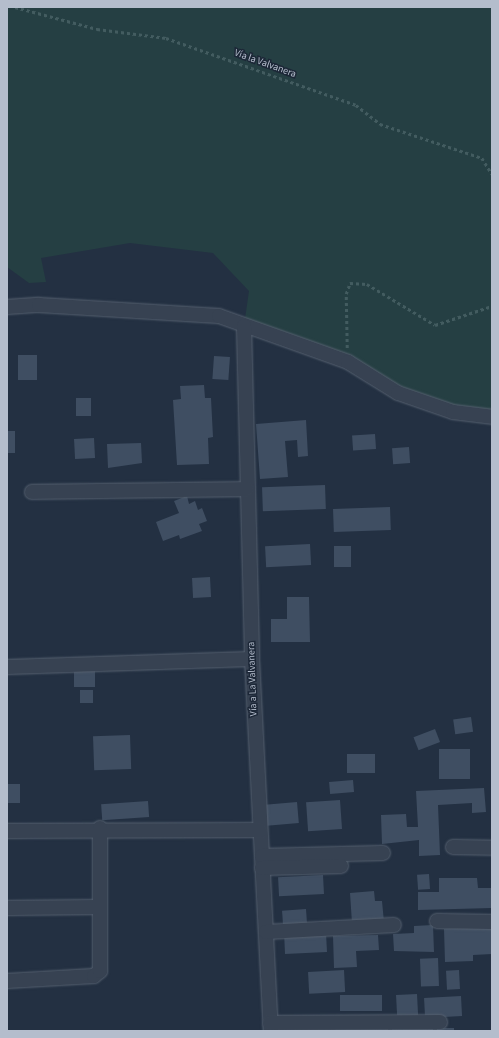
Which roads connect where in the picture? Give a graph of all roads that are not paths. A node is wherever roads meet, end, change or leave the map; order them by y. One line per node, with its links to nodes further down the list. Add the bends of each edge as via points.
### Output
1 (7, 307): 2 (street, via 39,305 219,316)
2 (244, 326): 3 (street, via 348,362 398,393 453,412); 4 (street, Vía a La Valvanera)
3 (492, 417)
4 (247, 489): 5 (street); 6 (street, Vía a La Valvanera)
5 (32, 492)
6 (252, 659): 7 (street); 9 (street, Vía a La Valvanera)
7 (7, 667)
8 (100, 828): 9 (street); 10 (street); 16 (street)
9 (260, 830): 14 (street, Vía a La Valvanera)
10 (7, 831)
11 (453, 847): 12 (street)
12 (492, 848)
13 (383, 853): 14 (street)
14 (262, 862): 15 (street); 21 (street, Vía a La Valvanera)
15 (341, 866)
16 (99, 907): 17 (street); 22 (street, via 102,963 94,976)
17 (7, 908)
18 (437, 921): 19 (street)
19 (492, 922)
20 (394, 925): 21 (street)
21 (266, 932): 24 (street, Vía a La Valvanera)
22 (7, 981)
23 (440, 1022): 24 (street)
24 (271, 1027)

